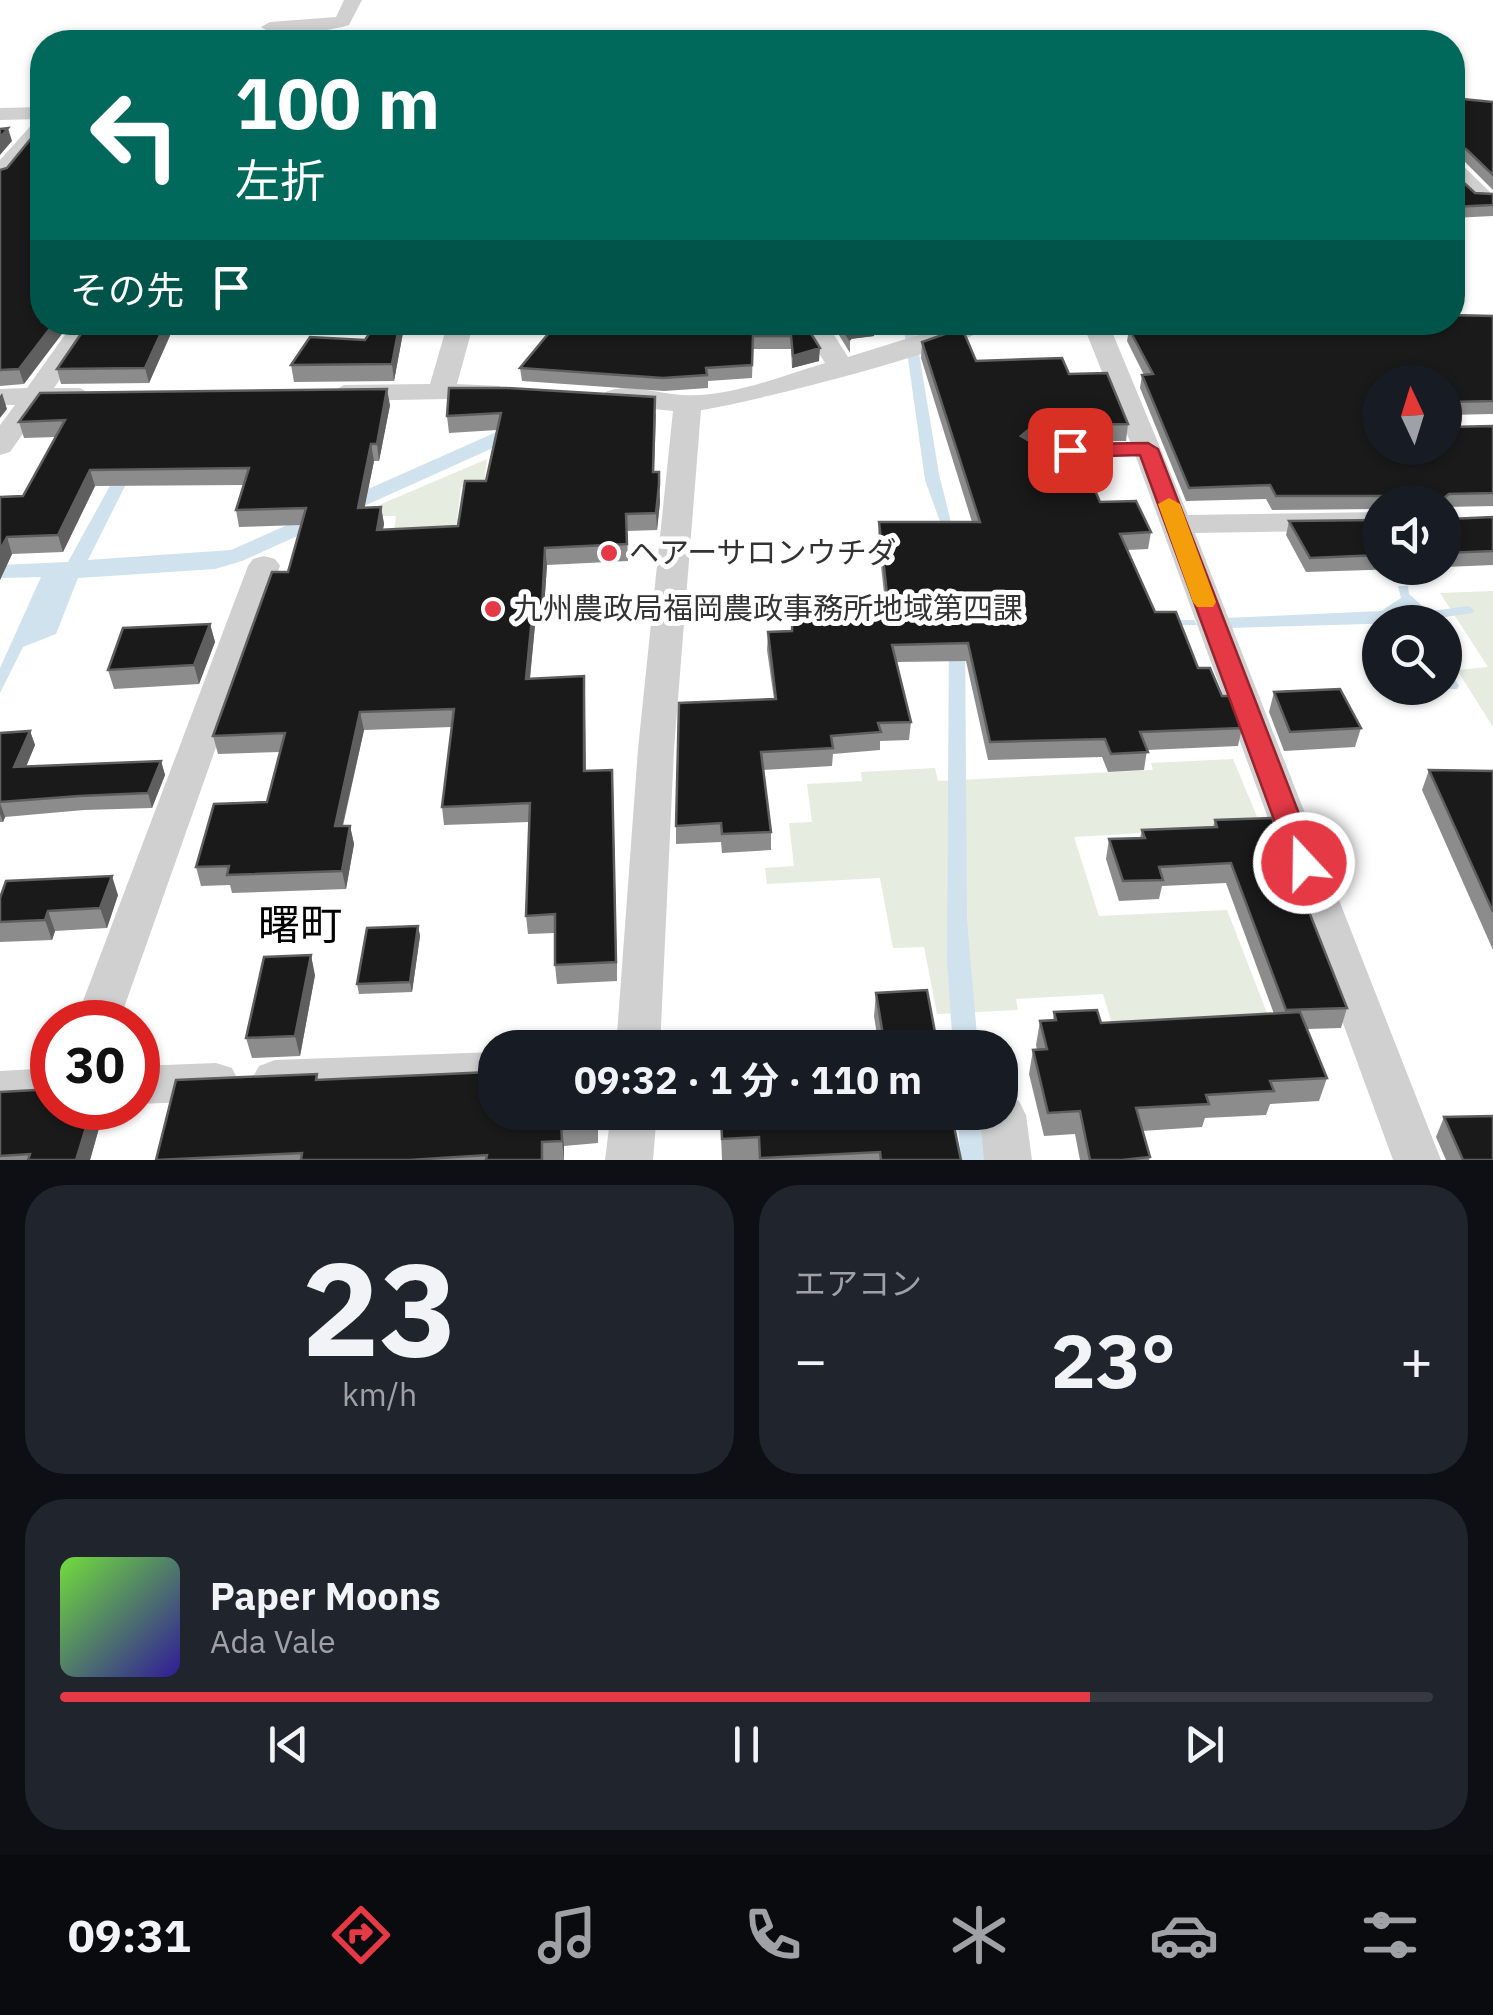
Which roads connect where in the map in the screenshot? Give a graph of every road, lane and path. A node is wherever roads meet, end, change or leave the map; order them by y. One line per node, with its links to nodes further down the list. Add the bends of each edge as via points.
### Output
1 (354, 0): 2 (street, via 343,20 330,25)
2 (270, 27)
3 (30, 113): 4 (street)
4 (0, 114)
5 (30, 139): 6 (street)
6 (0, 174)
7 (1465, 179): 8 (street)
8 (1489, 198)
9 (78, 335): 19 (street)
10 (458, 335): 15 (street)
11 (821, 335): 14 (street)
12 (946, 335): 14 (street)
13 (1100, 335): 24 (street)
14 (841, 367): 22 (street)
15 (441, 392): 16 (street); 17 (street)
16 (325, 393)
17 (526, 393)
18 (110, 395): 19 (street)
19 (33, 396): 21 (street); 23 (street)
20 (594, 396): 22 (street)
21 (0, 397)
22 (688, 404): 30 (street, via 656,749)
23 (0, 446)
24 (1148, 449): 25 (lane); 27 (street)
25 (1031, 451)
26 (1362, 521): 27 (street)
27 (1177, 524): 37 (street)
28 (264, 566): 29 (street)
29 (105, 1000)
30 (639, 1030)
31 (478, 1072): 32 (street)
32 (160, 1084)
33 (30, 1088): 34 (street)
34 (0, 1090)
35 (632, 1130): 36 (street)
36 (630, 1160)
37 (1417, 1160)

